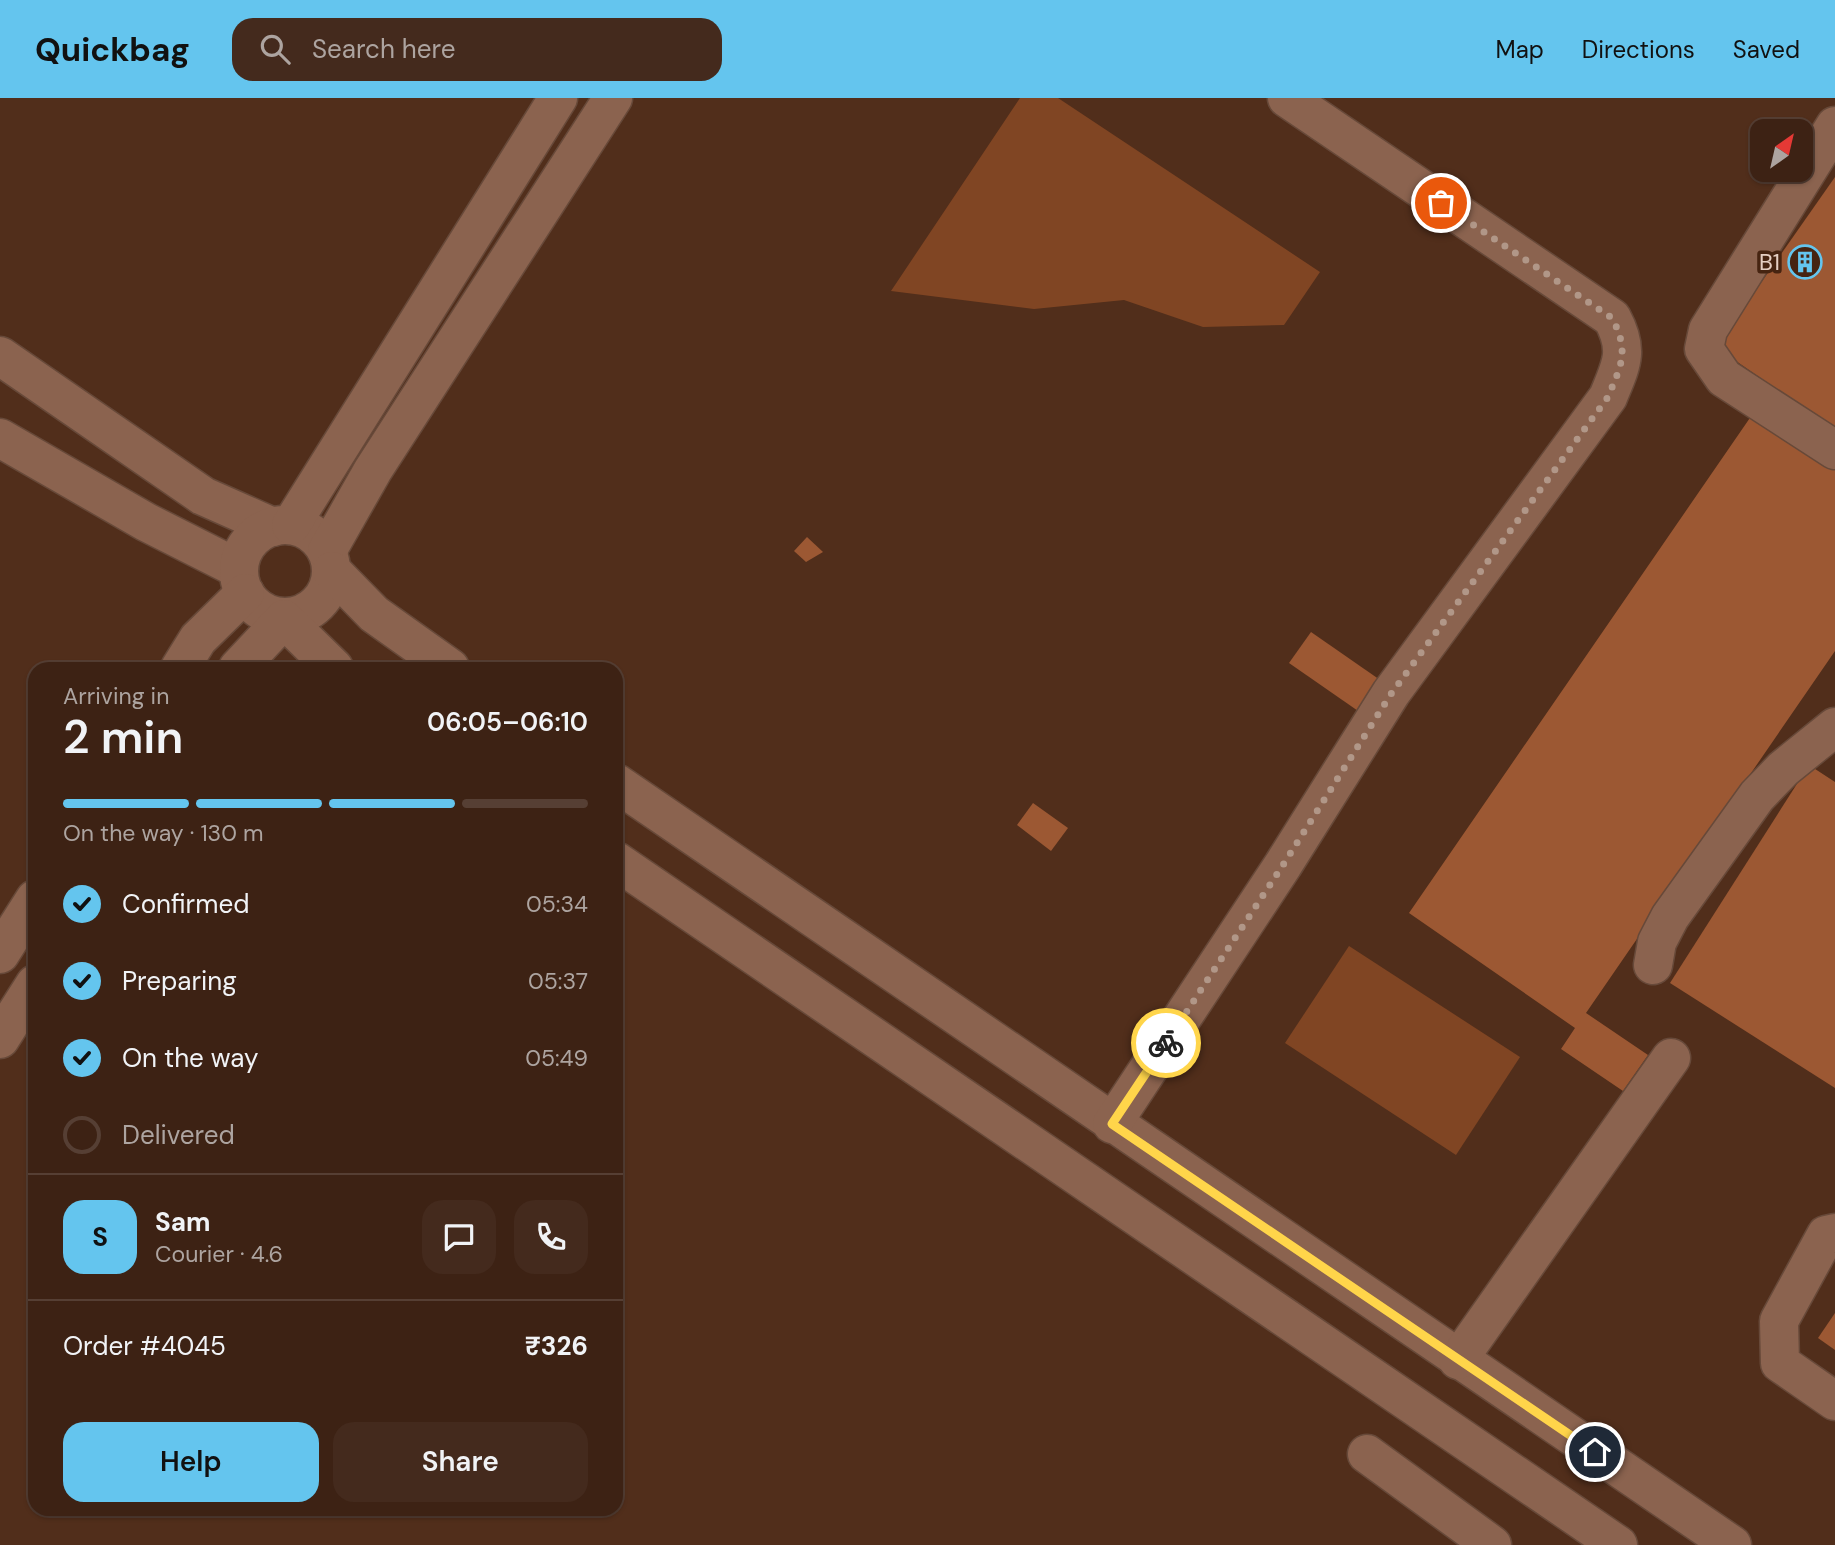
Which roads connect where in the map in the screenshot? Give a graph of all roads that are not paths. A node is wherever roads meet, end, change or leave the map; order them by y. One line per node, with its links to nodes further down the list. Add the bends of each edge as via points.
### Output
1 (558, 98): 8 (street)
2 (613, 98): 9 (street, via 373,470)
3 (1287, 98): 25 (street, via 1612,318 1622,337 1622,363 1608,397 1391,694)
4 (1835, 126): 7 (street, via 1708,330 1704,349 1724,378)
5 (0, 356): 8 (street, via 203,496)
6 (0, 438): 10 (street)
7 (1835, 450)
8 (282, 526): 9 (street, via 305,529 317,537); 10 (street, via 262,531 250,541 242,554)
9 (330, 561): 11 (street, via 328,592 319,604); 15 (street, via 374,614)
10 (242, 581): 11 (street, via 255,606); 12 (street)
11 (284, 619): 13 (street); 14 (street)
12 (184, 662)
13 (244, 662)
14 (328, 662)
15 (442, 662)
16 (1835, 727): 21 (street, via 1757,796 1670,917 1657,942)
17 (623, 788): 25 (street)
18 (623, 866): 31 (street)
19 (28, 910): 20 (street)
20 (0, 954)
21 (1653, 965)
22 (28, 995): 23 (street)
23 (0, 1039)
24 (1671, 1058): 27 (street)
25 (1112, 1124): 27 (street)
26 (1835, 1233): 28 (street, via 1826,1234 1779,1321 1780,1363)
27 (1458, 1360): 32 (street)
28 (1835, 1401)
29 (1367, 1454): 30 (street)
30 (1492, 1545)
31 (1618, 1545)
32 (1732, 1545)

